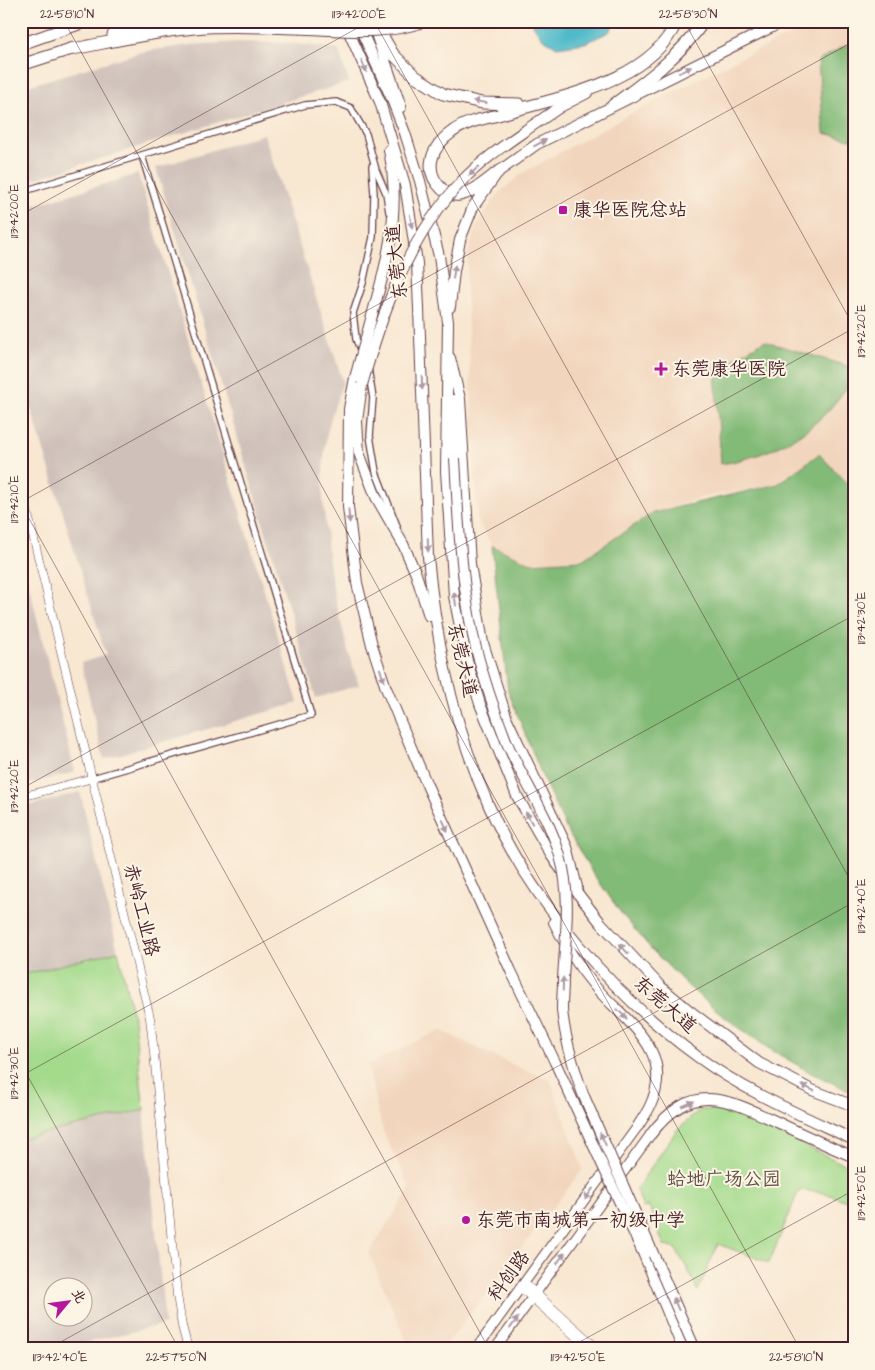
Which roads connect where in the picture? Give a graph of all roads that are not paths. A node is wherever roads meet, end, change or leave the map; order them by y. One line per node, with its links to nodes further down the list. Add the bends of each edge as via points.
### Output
1 (79, 21): 12 (highway)
2 (88, 21): 12 (highway)
3 (154, 21): 15 (highway)
4 (344, 21): 19 (highway, 东莞大道, one-way to 19)
5 (357, 21): 24 (highway, 东莞大道, via 391,97)
6 (373, 21): 18 (highway, one-way to 6, via 482,104 443,94 414,76 393,54); 24 (highway, via 402,110)
7 (424, 21): 15 (highway, bridge, via 388,30 194,28)
8 (677, 21): 13 (highway)
9 (681, 21): 13 (highway)
10 (704, 21): 20 (highway, via 676,54)
11 (784, 21): 20 (highway, one-way to 11)
12 (62, 30): 14 (highway)
13 (672, 34): 17 (highway, via 652,55)
14 (21, 44)
15 (68, 50): 16 (highway)
16 (21, 65)
17 (612, 79): 18 (highway); 29 (highway, one-way to 29, bridge, via 526,130 460,183 436,212 406,262)
18 (545, 101): 23 (highway, via 455,129 444,137 431,158 430,171 435,182 456,196 467,193)
19 (380, 102): 26 (highway, via 393,169); 34 (highway, 东莞大道, one-way to 34, via 405,185 417,263 428,557)
20 (613, 105): 23 (highway, one-way to 20, via 537,144)
21 (371, 151): 22 (street, via 366,134 351,108 336,102 305,105); 26 (street, via 386,193); 33 (street, via 373,237 353,314 356,339 370,372 373,398 370,436 376,472)
22 (142, 156): 25 (street); 35 (street, via 311,715)
23 (498, 172): 27 (highway, one-way to 23, via 460,240 473,207)
24 (420, 181): 27 (highway, 东莞大道, via 440,265)
25 (21, 192)
26 (392, 229): 29 (highway, bridge)
27 (448, 338): 28 (highway, 东莞大道)
28 (448, 351): 37 (highway, via 460,399 470,564 483,643 507,719 566,847); 37 (highway, 东莞大道, one-way to 28, via 517,796 480,704 467,661 454,596 450,546 446,471); 52 (highway, one-way to 28, bridge, via 583,1094 570,1057 562,1009 566,881 550,829 508,745 475,644 461,558)
29 (359, 382): 30 (highway); 31 (highway, via 349,409)
30 (357, 421): 31 (highway); 33 (highway, via 358,453 365,472)
31 (348, 468): 51 (highway, one-way to 51, bridge, via 349,517 357,583 386,688 511,972 644,1255)
32 (22, 488): 35 (street, 赤岭工业路)
33 (403, 544): 34 (highway, via 416,574)
34 (443, 665): 38 (highway, 东莞大道, via 470,756 489,806 524,871)
35 (92, 778): 36 (street); 46 (street, 赤岭工业路, via 150,1018 177,1295)
36 (21, 797)
37 (579, 896): 39 (highway, 东莞大道, one-way to 37, via 812,1090 759,1063 719,1034 660,986)
38 (546, 903): 40 (highway, one-way to 40, via 556,926 593,985 638,1030 653,1055 656,1090); 42 (highway, 东莞大道, via 605,975 698,1057 745,1087)
39 (854, 1106)
40 (638, 1126): 44 (main road, 科创路, one-way to 44)
41 (651, 1134): 43 (highway, one-way to 43, via 672,1112 698,1100 713,1099 748,1109); 45 (main road, 科创路, one-way to 41)
42 (854, 1140)
43 (854, 1157)
44 (522, 1286): 45 (street); 47 (main road, 科创路)
45 (534, 1295): 48 (main road, 科创路, one-way to 45); 49 (street); 50 (street)
46 (188, 1349)
47 (476, 1349)
48 (495, 1349)
49 (590, 1349)
50 (598, 1349)
51 (683, 1349)
52 (695, 1349)

